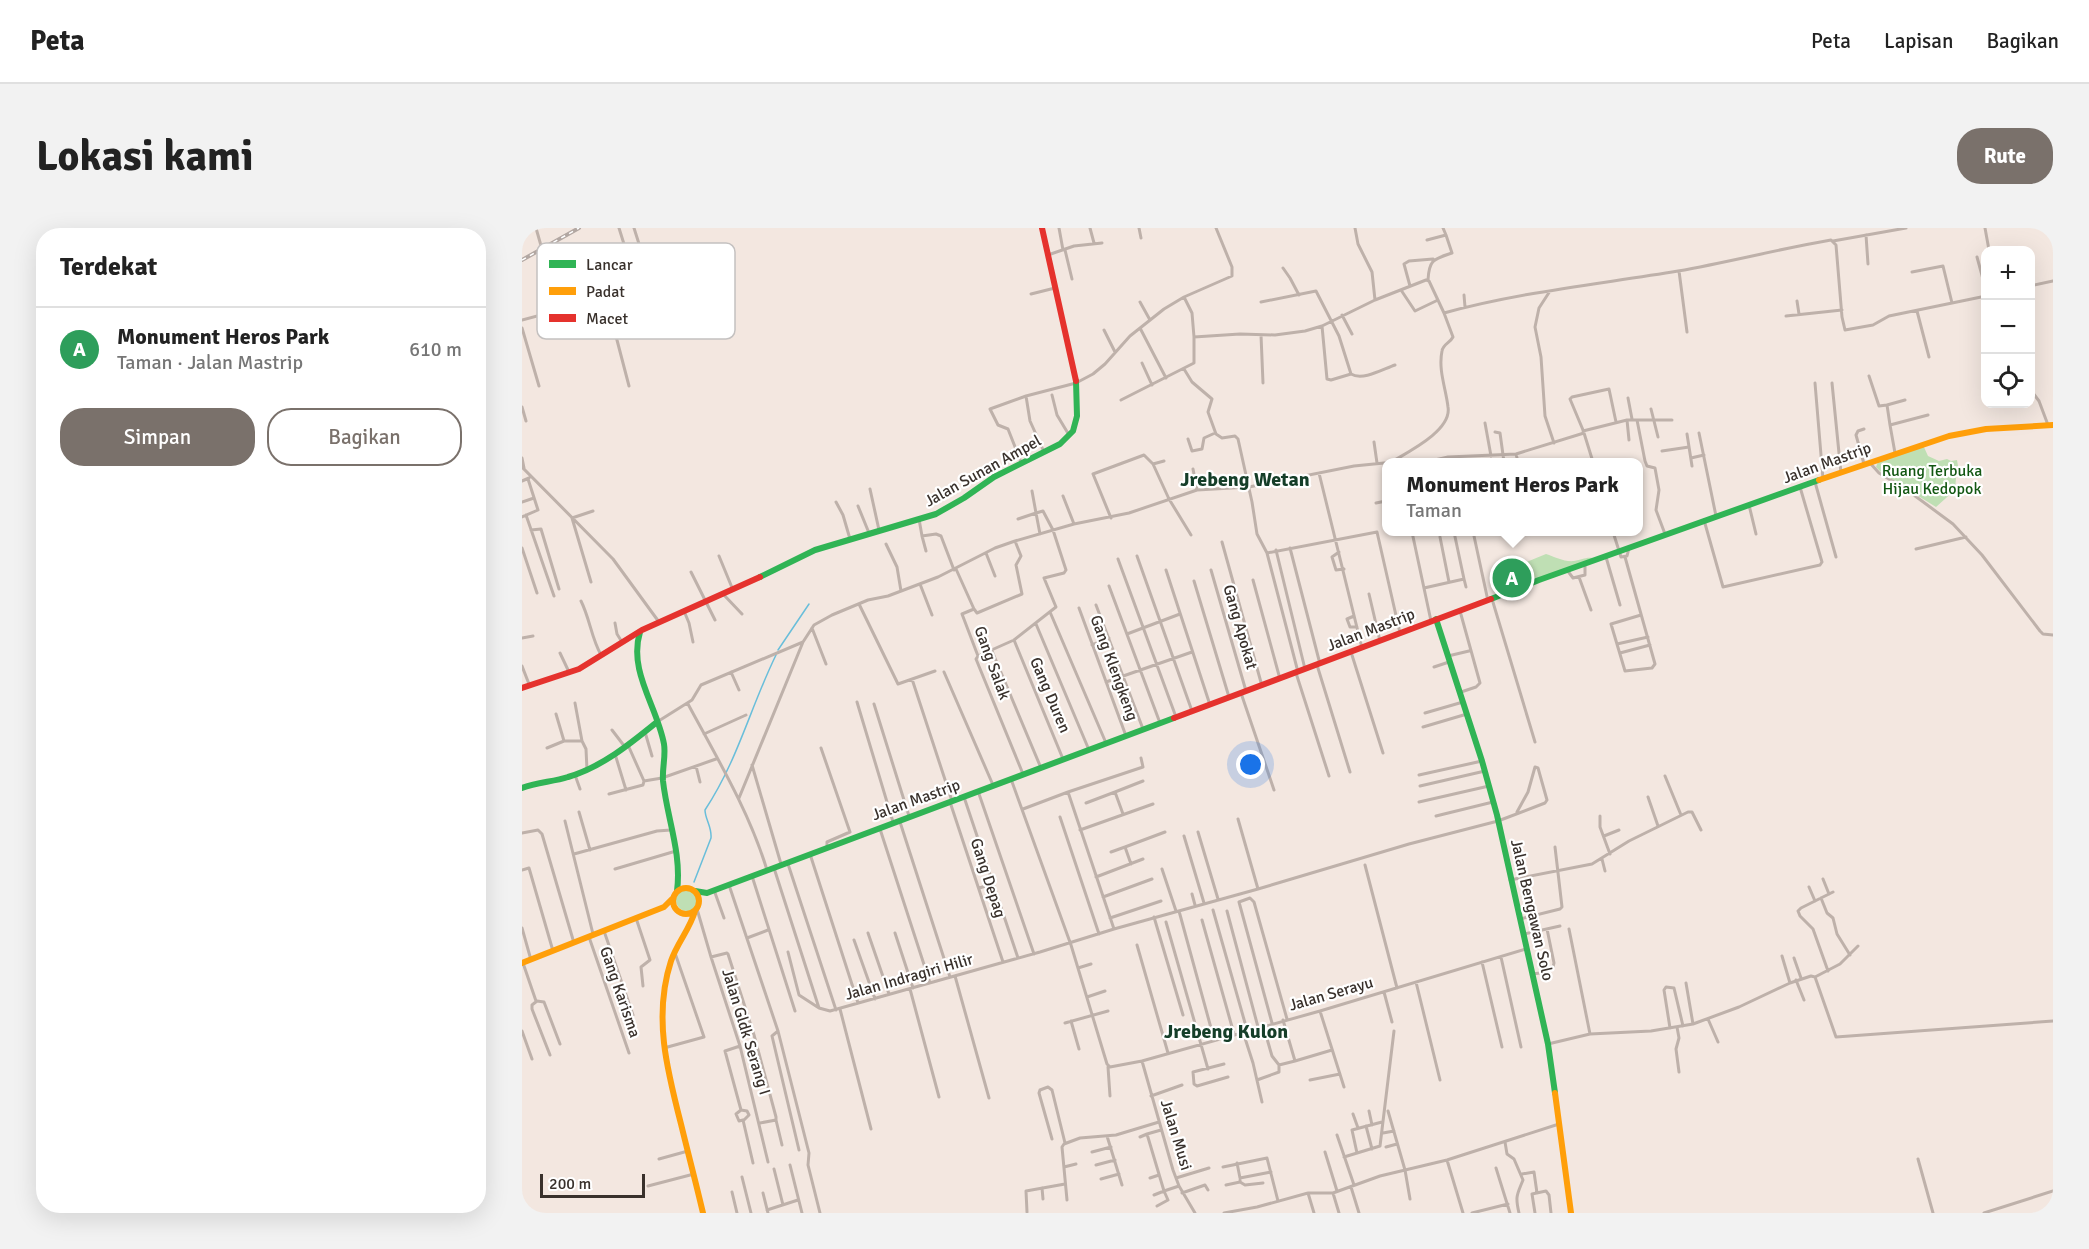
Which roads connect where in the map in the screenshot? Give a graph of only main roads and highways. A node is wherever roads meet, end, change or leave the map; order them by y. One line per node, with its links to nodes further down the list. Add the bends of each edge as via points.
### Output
1 (1042, 228): 4 (main road, Jalan Sunan Ampel, via 1076,382 1075,423 1070,437 994,477 920,528 879,530 815,550)
2 (2051, 425): 3 (main road, Jalan Mastrip, via 1958,434 1895,453)
3 (1433, 620): 14 (main road, Jalan Mastrip, via 964,797 850,836); 22 (main road, Jalan Bengawan Solo, via 1467,714 1498,821 1548,1044)
4 (642, 630): 5 (main road, Jalan Sunan Ampel); 6 (main road)
5 (628, 638): 6 (main road); 7 (main road, Jalan Sunan Ampel, via 569,672)
6 (637, 643): 8 (main road, via 642,677)
7 (522, 688)
8 (657, 722): 9 (main road, via 587,770); 10 (main road, via 664,742 662,778)
9 (522, 788)
10 (678, 879): 11 (main road); 12 (main road)
11 (685, 887): 12 (main road); 13 (main road)
12 (677, 891): 15 (main road)
13 (695, 891): 14 (main road); 16 (main road)
14 (707, 893): 16 (main road, Jalan Mastrip)
15 (673, 898): 17 (main road); 18 (main road)
16 (700, 902): 19 (main road)
17 (664, 907): 18 (main road); 20 (main road)
18 (675, 908): 19 (main road, via 681,913)
19 (694, 911): 21 (main road, via 675,952 662,1026)
20 (522, 963)
21 (703, 1213)
22 (1570, 1213)

